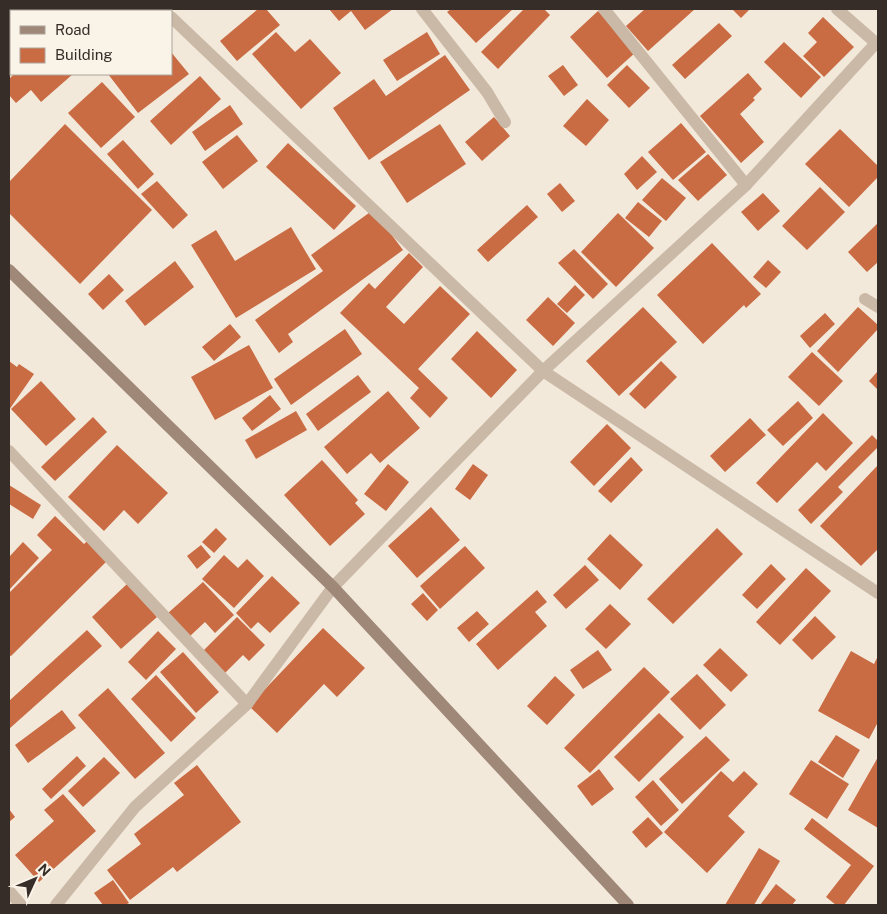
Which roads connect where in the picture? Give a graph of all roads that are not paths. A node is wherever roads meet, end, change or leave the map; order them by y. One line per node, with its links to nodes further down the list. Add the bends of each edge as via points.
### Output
1 (422, 9): 5 (street, via 487,92)
2 (604, 9): 6 (street)
3 (837, 9): 6 (street, via 876,43)
4 (172, 18): 10 (street)
5 (505, 122)
6 (746, 185): 10 (street)
7 (9, 270): 12 (main road)
8 (865, 299): 9 (street)
9 (878, 307)
10 (543, 371): 12 (street); 13 (street)
11 (9, 451): 14 (street)
12 (333, 588): 14 (street); 18 (main road)
13 (878, 593)
14 (247, 704): 17 (street, via 136,806)
15 (9, 891): 16 (street)
16 (21, 905)
17 (56, 905)
18 (628, 905)

